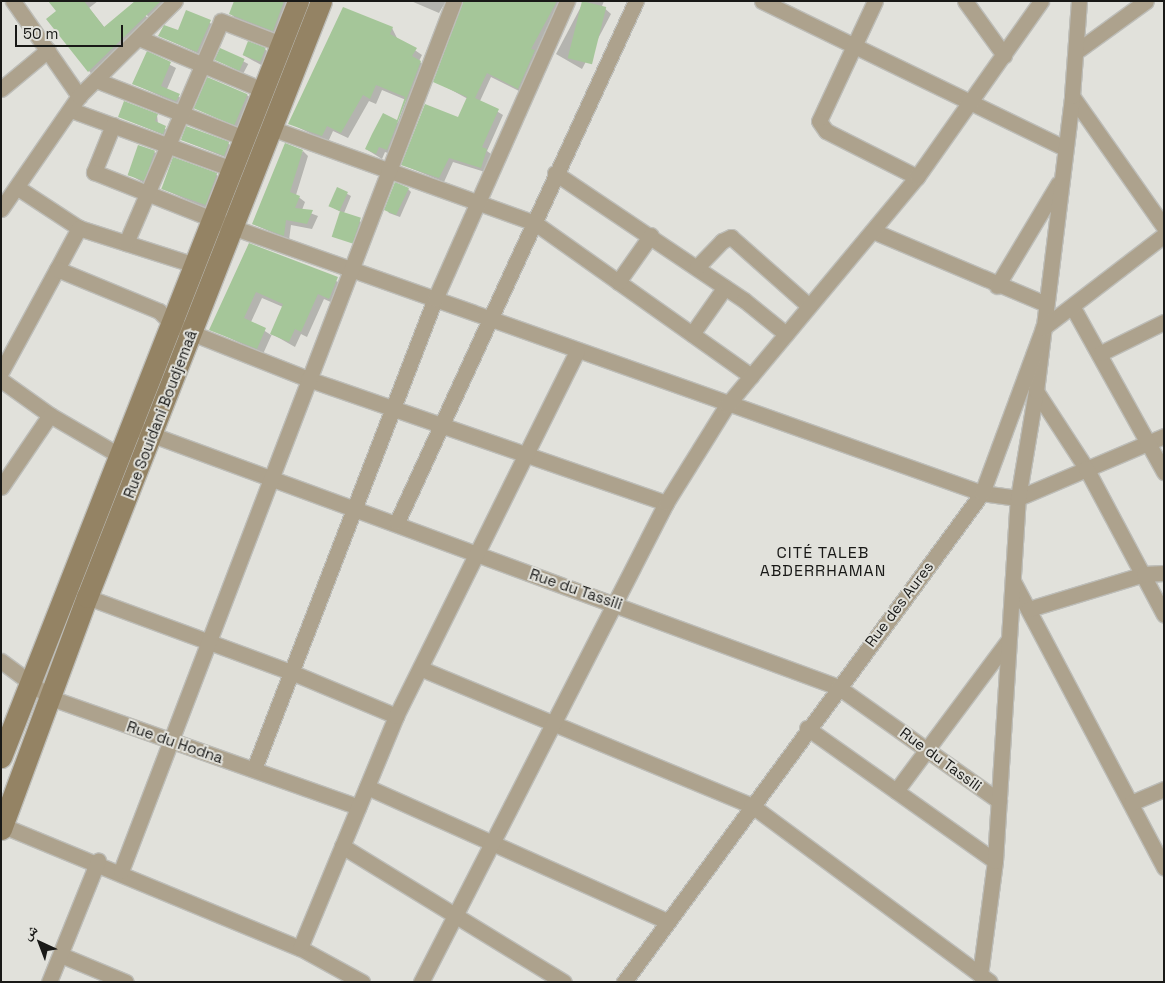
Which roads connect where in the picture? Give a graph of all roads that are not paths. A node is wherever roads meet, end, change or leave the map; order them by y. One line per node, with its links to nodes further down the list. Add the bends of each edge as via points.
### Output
1 (6, 1): 15 (street)
2 (13, 1): 19 (street)
3 (176, 1): 16 (street)
4 (298, 1): 17 (main road, Rue Souidani Boudjemaâ)
5 (321, 1): 32 (main road, Rue Souidani Boudjemaâ)
6 (454, 1): 37 (street)
7 (567, 1): 43 (street)
8 (636, 1): 38 (street)
9 (762, 1): 18 (street)
10 (875, 1): 18 (street)
11 (965, 1): 21 (street)
12 (1041, 1): 21 (street)
13 (1079, 1): 20 (street)
14 (1144, 2): 20 (street)
15 (1, 4)
16 (138, 38): 22 (street); 23 (street)
17 (281, 44): 22 (street, via 221,21); 25 (main road, Rue Souidani Boudjemaâ)
18 (853, 44): 28 (street); 39 (street, via 820,114 821,126)
19 (48, 50): 24 (street); 26 (street)
20 (1077, 51): 27 (street)
21 (1004, 55): 28 (street)
22 (202, 65): 25 (street); 30 (street)
23 (96, 80): 26 (street); 30 (street)
24 (1, 90)
25 (262, 90): 33 (main road, Rue Souidani Boudjemaâ)
26 (79, 96): 29 (street)
27 (1072, 96): 35 (street); 48 (street)
28 (970, 102): 35 (street); 39 (street)
29 (71, 110): 31 (street); 41 (street)
30 (180, 114): 33 (street); 34 (street)
31 (114, 125): 34 (street); 42 (street, via 94,172)
32 (271, 128): 37 (street); 47 (main road, Rue Souidani Boudjemaâ)
33 (244, 138): 36 (main road, Rue Souidani Boudjemaâ)
34 (166, 145): 36 (street); 42 (street)
35 (1065, 148): 40 (street)
36 (232, 169): 45 (main road, Rue Souidani Boudjemaâ)
37 (387, 170): 43 (street); 57 (street)
38 (555, 174): 46 (street); 51 (street)
39 (917, 177): 50 (street)
40 (1061, 179): 59 (street); 62 (street)
41 (18, 188): 44 (street); 49 (street)
42 (146, 192): 45 (street); 53 (street)
43 (477, 202): 46 (street); 61 (street)
44 (3, 203)
45 (213, 218): 47 (street); 54 (main road, Rue Souidani Boudjemaâ)
46 (535, 223): 58 (street); 65 (street)
47 (232, 227): 57 (street); 69 (main road, Rue Souidani Boudjemaâ)
48 (1164, 227)
49 (79, 228): 53 (street); 56 (street)
50 (873, 231): 59 (street); 63 (street)
51 (651, 235): 55 (street); 58 (street)
52 (1164, 235): 64 (street)
53 (126, 243): 54 (street)
54 (195, 265): 67 (main road, Rue Souidani Boudjemaâ)
55 (697, 268): 60 (street); 63 (street, via 722,241 731,237)
56 (57, 269): 67 (street, via 159,311); 74 (street)
57 (350, 270): 61 (street); 76 (street)
58 (618, 282): 70 (street)
59 (997, 286): 62 (street)
60 (725, 287): 70 (street); 71 (street)
61 (435, 299): 65 (street); 80 (street)
62 (1046, 304): 68 (street)
63 (809, 306): 71 (street)
64 (1072, 306): 68 (street); 73 (street)
65 (489, 317): 72 (street); 82 (street)
66 (1164, 322): 73 (street)
67 (171, 323): 69 (street); 83 (main road, Rue Souidani Boudjemaâ)
68 (1043, 328): 78 (street); 93 (street, Rue des Aures)
69 (192, 333): 76 (street); 84 (main road, Rue Souidani Boudjemaâ)
70 (692, 334): 75 (street)
71 (786, 334): 75 (street)
72 (577, 351): 79 (street); 88 (street)
73 (1101, 353): 86 (street)
74 (1, 372)
75 (751, 376): 79 (street)
76 (308, 379): 80 (street); 91 (street)
77 (1, 380): 81 (street)
78 (1036, 392): 89 (street); 94 (street)
79 (727, 405): 93 (street); 95 (street)
80 (393, 407): 82 (street); 96 (street)
81 (50, 415): 87 (street); 92 (street)
82 (441, 423): 88 (street); 97 (street)
83 (129, 426): 84 (street, Rue du Tassili); 87 (main road, Rue Souidani Boudjemaâ)
84 (154, 435): 91 (street, Rue du Tassili); 102 (main road, Rue Souidani Boudjemaâ)
85 (1164, 436): 86 (street)
86 (1148, 443): 89 (street); 90 (street)
87 (117, 454): 111 (main road, Rue Souidani Boudjemaâ)
88 (525, 456): 95 (street); 98 (street)
89 (1086, 468): 94 (street); 100 (street)
90 (1164, 472)
91 (271, 477): 96 (street, Rue du Tassili); 106 (street)
92 (1, 487)
93 (982, 493): 94 (street); 112 (street, Rue des Aures)
94 (1018, 498): 101 (street)
95 (666, 503): 103 (street)
96 (358, 508): 97 (street, Rue du Tassili); 110 (street)
97 (397, 522): 98 (street, Rue du Tassili)
98 (479, 556): 103 (street, Rue du Tassili); 109 (street)
99 (1164, 573): 100 (street)
100 (1144, 574): 104 (street); 105 (street)
101 (1013, 581): 104 (street); 107 (street)
102 (87, 597): 106 (street); 113 (main road, Rue Souidani Boudjemaâ)
103 (616, 603): 112 (street, Rue du Tassili); 115 (street)
104 (1029, 609): 125 (street)
105 (1164, 615)
106 (207, 641): 110 (street); 117 (street)
107 (1008, 641): 118 (street); 124 (street)
108 (1, 661): 111 (street, Rue du Hodna)
109 (422, 669): 114 (street); 115 (street)
110 (291, 672): 114 (street); 120 (street)
111 (30, 685): 113 (street, Rue du Hodna); 119 (main road, Rue Souidani Boudjemaâ)
112 (838, 687): 116 (street, Rue des Aures); 118 (street, Rue du Tassili)
113 (51, 698): 117 (street, Rue du Hodna); 128 (main road, Rue Souidani Boudjemaâ)
114 (396, 716): 121 (street)
115 (554, 723): 126 (street); 129 (street)
116 (807, 728): 123 (street); 126 (street, Rue des Aures)
117 (172, 741): 120 (street, Rue du Hodna); 134 (street)
118 (926, 748): 123 (street); 124 (street, Rue du Tassili)
119 (1, 757)
120 (254, 769): 127 (street, Rue du Hodna)
121 (367, 787): 127 (street); 129 (street)
122 (1164, 788): 125 (street)
123 (896, 791): 131 (street)
124 (999, 801): 131 (street)
125 (1131, 803): 133 (street)
126 (751, 805): 136 (street, Rue des Aures); 139 (street)
127 (358, 807): 130 (street)
128 (2, 826): 132 (street)
129 (490, 844): 135 (street); 136 (street)
130 (342, 846): 135 (street); 137 (street)
131 (994, 861): 139 (street)
132 (98, 862): 134 (street); 138 (street)
133 (1164, 868)
134 (122, 871): 137 (street)
135 (456, 913): 143 (street); 144 (street)
136 (667, 921): 145 (street, Rue des Aures)
137 (300, 948): 142 (street)
138 (61, 956): 140 (street); 141 (street)
139 (985, 979)
140 (49, 982)
141 (126, 982)
142 (362, 982)
143 (421, 982)
144 (564, 982)
145 (624, 982)

